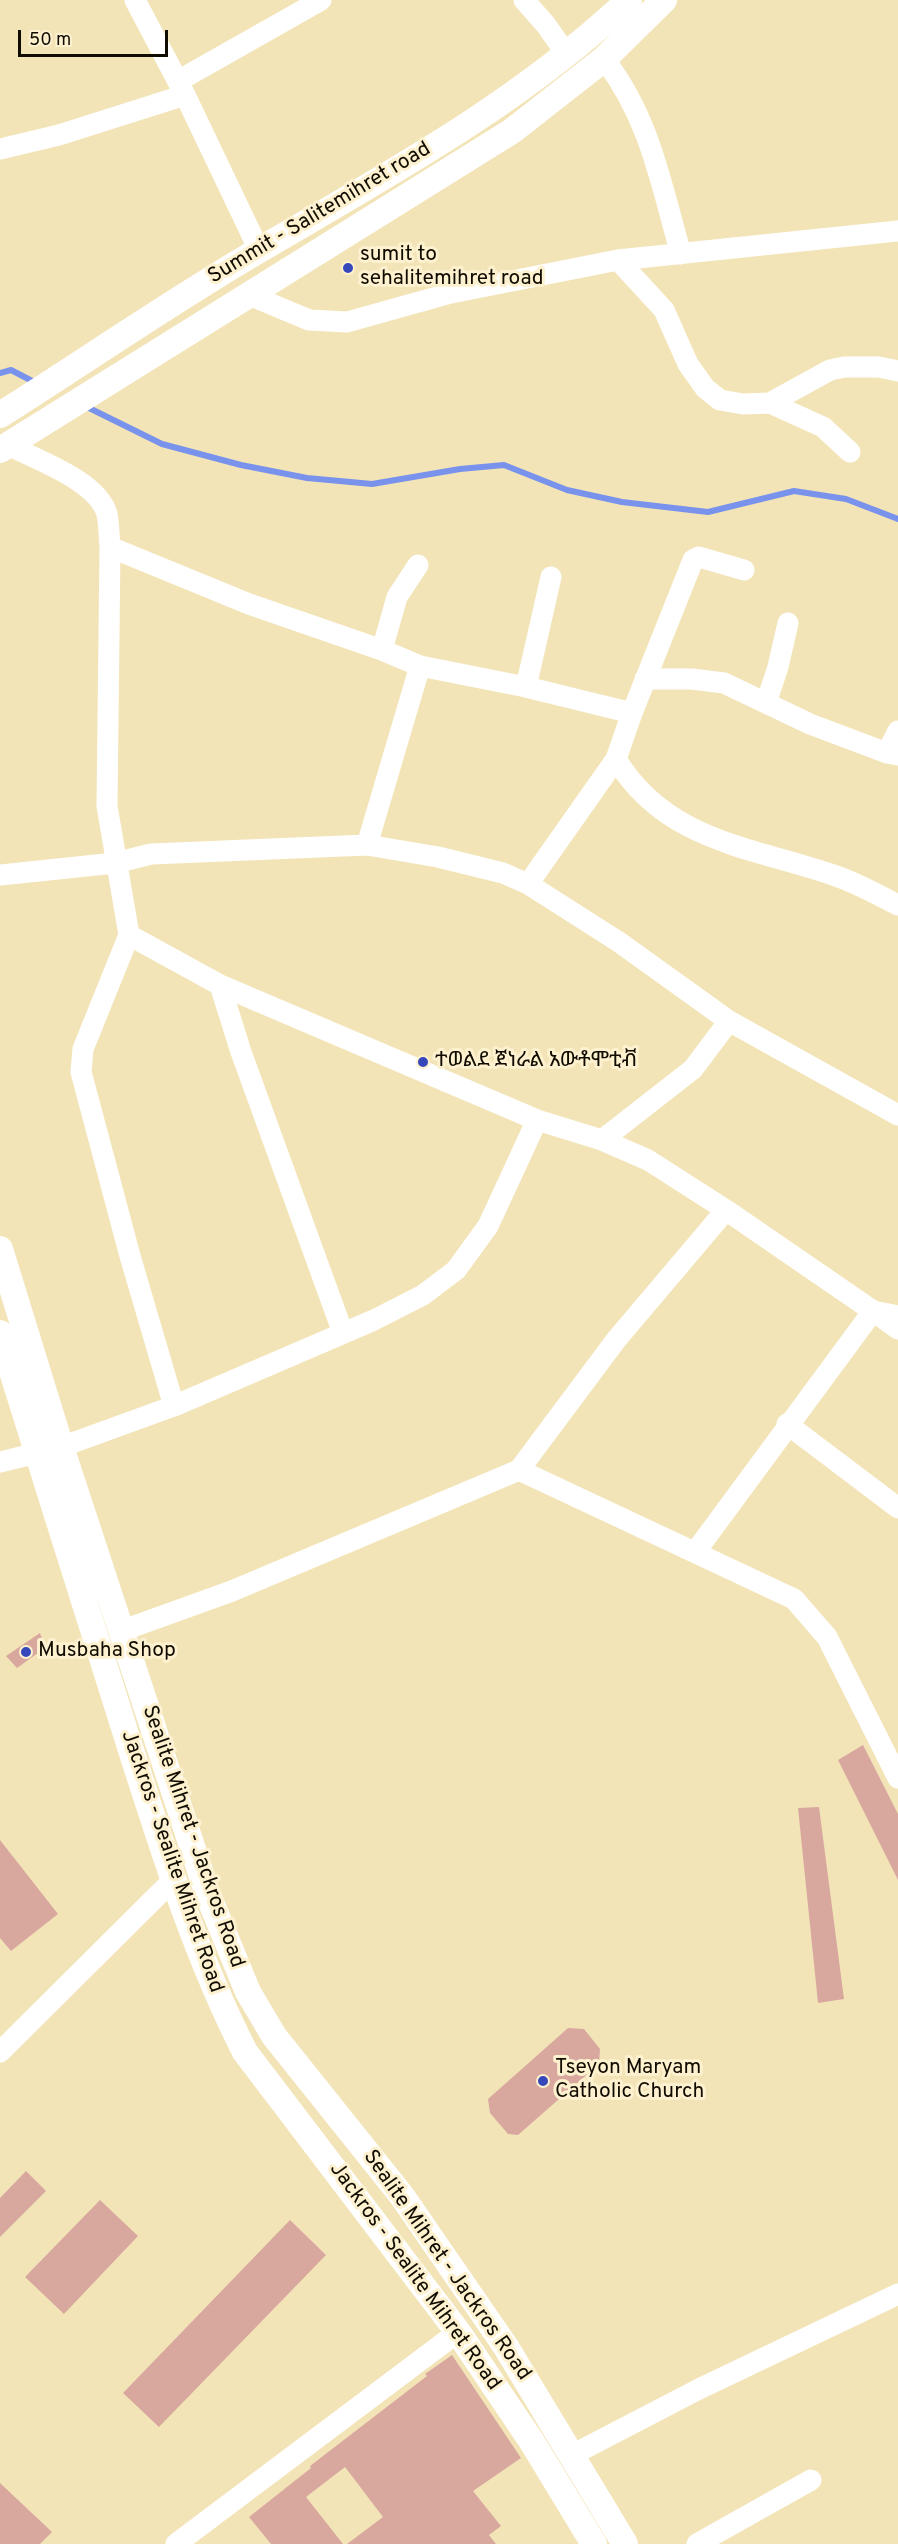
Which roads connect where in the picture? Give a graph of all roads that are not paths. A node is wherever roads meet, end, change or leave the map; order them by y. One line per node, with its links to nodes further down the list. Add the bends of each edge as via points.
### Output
1 (135, 0): 8 (street)
2 (321, 0): 8 (street)
3 (524, 0): 6 (street)
4 (629, 0): 6 (main road, Summit - Salitemihret road)
5 (664, 0): 7 (main road)
6 (567, 55): 10 (main road, Summit - Salitemihret road, via 510,97)
7 (604, 59): 11 (main road, via 512,131); 14 (street, via 623,83 641,118)
8 (182, 88): 9 (street, via 59,135); 13 (street)
9 (0, 148)
10 (353, 196): 11 (main road); 13 (main road, Summit - Salitemihret road)
11 (364, 221): 16 (main road)
12 (898, 231): 14 (street)
13 (259, 250): 19 (main road, Summit - Salitemihret road)
14 (681, 254): 15 (street)
15 (618, 260): 16 (street, via 451,293 347,322 309,320); 18 (street, via 664,310 688,364 705,388 720,400)
16 (247, 294): 20 (main road)
17 (898, 371): 18 (street, via 879,367 830,370)
18 (770, 403): 21 (street, via 823,427)
19 (1, 415)
20 (4, 448): 22 (street, via 74,479 95,493 106,513)
21 (850, 452)
22 (110, 547): 27 (street, via 249,604); 37 (street, via 106,782)
23 (418, 565): 27 (street, via 397,597)
24 (744, 570): 29 (street, via 699,557 693,560)
25 (551, 578): 30 (street)
26 (788, 623): 31 (street)
27 (382, 650): 28 (street)
28 (420, 666): 30 (street); 36 (street)
29 (645, 679): 31 (street, via 724,684); 32 (street)
30 (526, 687): 32 (street)
31 (766, 703): 34 (street)
32 (632, 713): 35 (street)
33 (898, 731): 34 (street)
34 (892, 754)
35 (616, 759): 39 (street); 40 (street, via 645,796 681,824 722,843 838,877)
36 (367, 845): 37 (street, via 151,854); 39 (street, via 438,857 502,873)
37 (115, 863): 38 (street); 41 (street)
38 (0, 875)
39 (528, 884): 43 (street, via 619,942)
40 (898, 905)
41 (129, 935): 42 (street); 54 (street, via 83,1049 81,1072)
42 (220, 985): 45 (street); 53 (street)
43 (729, 1021): 44 (street); 46 (street, via 693,1069)
44 (898, 1115)
45 (537, 1120): 46 (street); 53 (street, via 488,1226 456,1270 423,1295)
46 (602, 1140): 47 (street, via 648,1160)
47 (726, 1210): 49 (street); 58 (street, via 616,1340)
48 (0, 1249): 56 (main road, Sealite Mihret - Jackros Road)
49 (873, 1311): 50 (street); 51 (street); 55 (street)
50 (898, 1316)
51 (898, 1329)
52 (0, 1333): 56 (main road, Jackros - Sealite Mihret Road)
53 (343, 1333): 54 (street)
54 (174, 1406): 56 (street)
55 (787, 1424): 59 (street); 60 (street)
56 (49, 1449): 57 (street); 61 (main road, Sealite Mihret - Jackros Road); 63 (main road, Jackros - Sealite Mihret Road)
57 (0, 1462)
58 (519, 1470): 60 (street); 61 (street, via 232,1591)
59 (898, 1508)
60 (696, 1551): 62 (street, via 794,1599 812,1618 827,1637)
61 (121, 1631): 65 (main road, Sealite Mihret - Jackros Road, via 208,1894 248,1992 274,2036)
62 (898, 1778)
63 (173, 1880): 64 (street); 66 (main road, Jackros - Sealite Mihret Road, via 220,2002 245,2052)
64 (0, 2052)
65 (402, 2196): 66 (main road); 69 (main road, Sealite Mihret - Jackros Road, via 506,2347)
66 (374, 2218): 68 (main road, Jackros - Sealite Mihret Road)
67 (898, 2294): 69 (street)
68 (458, 2332): 71 (street); 72 (main road, Jackros - Sealite Mihret Road)
69 (572, 2455): 73 (main road, Sealite Mihret - Jackros Road)
70 (811, 2480): 74 (street)
71 (176, 2544)
72 (594, 2544)
73 (625, 2544)
74 (697, 2544)

